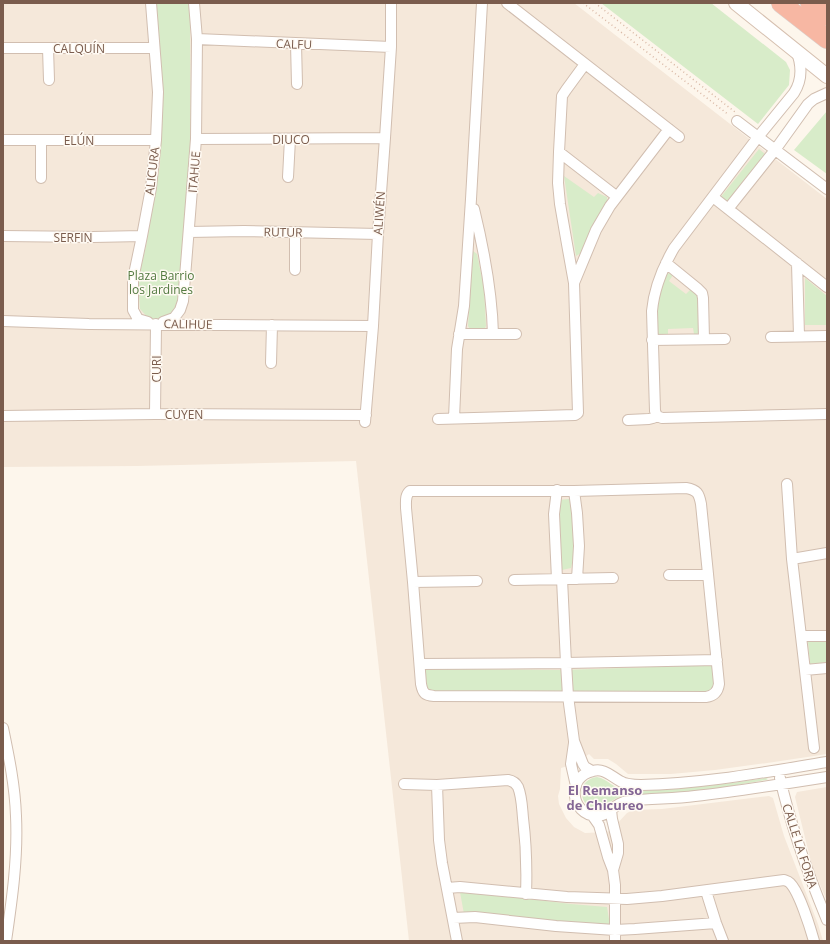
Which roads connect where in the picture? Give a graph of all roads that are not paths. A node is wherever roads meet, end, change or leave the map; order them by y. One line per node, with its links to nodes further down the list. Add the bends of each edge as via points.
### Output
1 (151, 3): 16 (street, ALICURA)
2 (194, 3): 10 (street, ITAHUE)
3 (391, 3): 13 (street, ALIWÉN)
4 (482, 3): 40 (street)
5 (507, 3): 18 (street)
6 (736, 3): 17 (street)
7 (781, 3): 11 (highway)
8 (810, 3): 9 (highway)
9 (827, 16)
10 (197, 39): 12 (street, CALFU); 28 (street, ITAHUE)
11 (827, 39)
12 (296, 44): 13 (street, CALFU); 21 (street)
13 (391, 47): 27 (street, ALIWÉN)
14 (3, 48): 15 (street, CALQUÍN)
15 (48, 48): 16 (street, CALQUÍN); 20 (street)
16 (154, 48): 32 (street, ALICURA, via 158,92)
17 (796, 50): 19 (street); 26 (street, via 801,69 798,87)
18 (585, 64): 24 (street); 34 (street, via 562,96)
19 (827, 76)
20 (49, 80)
21 (296, 84)
22 (827, 93): 33 (street, via 808,104)
23 (737, 117): 26 (street)
24 (669, 129): 25 (street); 38 (street)
25 (679, 137)
26 (758, 137): 33 (street); 39 (street)
27 (385, 138): 29 (street, DIUCO); 44 (street, ALIWÉN)
28 (196, 139): 29 (street, DIUCO); 42 (street, ITAHUE)
29 (290, 139): 35 (street)
30 (3, 140): 31 (street, ELÚN)
31 (41, 140): 32 (street, ELÚN); 36 (street)
32 (156, 140): 46 (street, ALICURA)
33 (774, 150): 37 (street); 41 (street)
34 (559, 152): 38 (street); 50 (street, via 558,183)
35 (288, 177)
36 (41, 178)
37 (827, 189)
38 (616, 196): 50 (street, via 596,230)
39 (712, 197): 41 (street); 47 (street, via 674,248)
40 (471, 199): 56 (street, via 464,306); 57 (street, via 488,275)
41 (728, 209): 48 (street)
42 (189, 232): 43 (street, RUTUR); 53 (street, ITAHUE, via 180,310 174,318)
43 (295, 232): 44 (street, RUTUR); 49 (street)
44 (378, 234): 55 (street, ALIWÉN)
45 (3, 236): 46 (street, SERFIN)
46 (142, 236): 53 (street, ALICURA, via 133,279 133,310 138,319)
47 (666, 263): 62 (street, via 702,293); 64 (street, via 652,303)
48 (797, 263): 51 (street); 59 (street)
49 (295, 270)
50 (574, 283): 71 (street, via 578,414)
51 (827, 287)
52 (3, 322): 53 (street, CALIHUE)
53 (156, 324): 54 (street, CALIHUE); 66 (street, CURI)
54 (272, 325): 55 (street, CALIHUE); 65 (street)
55 (373, 326): 70 (street, ALIWÉN)
56 (459, 334): 57 (street); 71 (street)
57 (493, 334): 58 (street)
58 (516, 334)
59 (799, 336): 60 (street); 61 (street)
60 (827, 336)
61 (771, 338)
62 (704, 339): 63 (street); 64 (street)
63 (726, 339)
64 (652, 340): 69 (street)
65 (271, 363)
66 (155, 414): 68 (street, CUYEN); 70 (street, CUYEN)
67 (827, 414): 69 (street, via 662,418)
68 (3, 416)
69 (657, 416): 73 (street)
70 (365, 418)
71 (454, 418): 72 (street)
72 (438, 419)
73 (628, 420)
74 (787, 484): 78 (street)
75 (557, 490): 76 (street); 82 (street, via 554,514); 86 (street, via 410,491 407,493 406,508)
76 (574, 490): 79 (street, via 693,490 701,504); 83 (street, via 579,546)
77 (827, 553): 78 (street)
78 (792, 559): 87 (street)
79 (708, 575): 80 (street); 89 (street)
80 (669, 576)
81 (613, 578): 83 (street)
82 (560, 579): 83 (street); 84 (street); 90 (street)
83 (577, 579)
84 (514, 580)
85 (477, 581): 86 (street)
86 (413, 582): 91 (street)
87 (801, 636): 88 (street); 93 (street)
88 (827, 636)
89 (717, 660): 90 (street); 94 (street, via 719,687 710,697)
90 (566, 663): 91 (street); 94 (street)
91 (420, 664): 94 (street, via 422,691 428,695)
92 (827, 668): 93 (street)
93 (805, 670): 97 (street)
94 (568, 696): 96 (street)
95 (3, 728): 117 (street, via 9,755 16,817 13,888)
96 (574, 741): 100 (street, via 583,764); 105 (street, via 571,764)
97 (814, 748)
98 (827, 762): 99 (street)
99 (778, 770): 100 (street, via 723,778 639,785 626,784 604,771); 103 (street, CALLE LA FORJA)
100 (592, 771): 105 (street, via 582,776)
101 (827, 777): 103 (street)
102 (404, 784): 104 (street)
103 (781, 784): 106 (street, via 694,796 626,801); 114 (street, CALLE LA FORJA, via 803,860)
104 (437, 785): 109 (street, via 439,840); 111 (street, via 508,780 517,785 524,825)
105 (576, 786): 107 (street, via 574,794 577,804 584,812)
106 (611, 810): 107 (street, via 602,815); 108 (street, via 618,844)
107 (592, 815): 108 (street, via 599,824)
108 (614, 870): 112 (street)
109 (447, 888): 111 (street); 113 (street)
110 (706, 891): 112 (street); 115 (street); 121 (street, via 789,881 795,889)
111 (526, 894): 112 (street)
112 (615, 898): 116 (street)
113 (453, 918): 116 (street, via 475,917); 118 (street)
114 (827, 920)
115 (716, 923): 116 (street); 120 (street)
116 (615, 930): 119 (street)
117 (6, 941)
118 (457, 941)
119 (615, 941)
120 (723, 941)
121 (814, 941)

